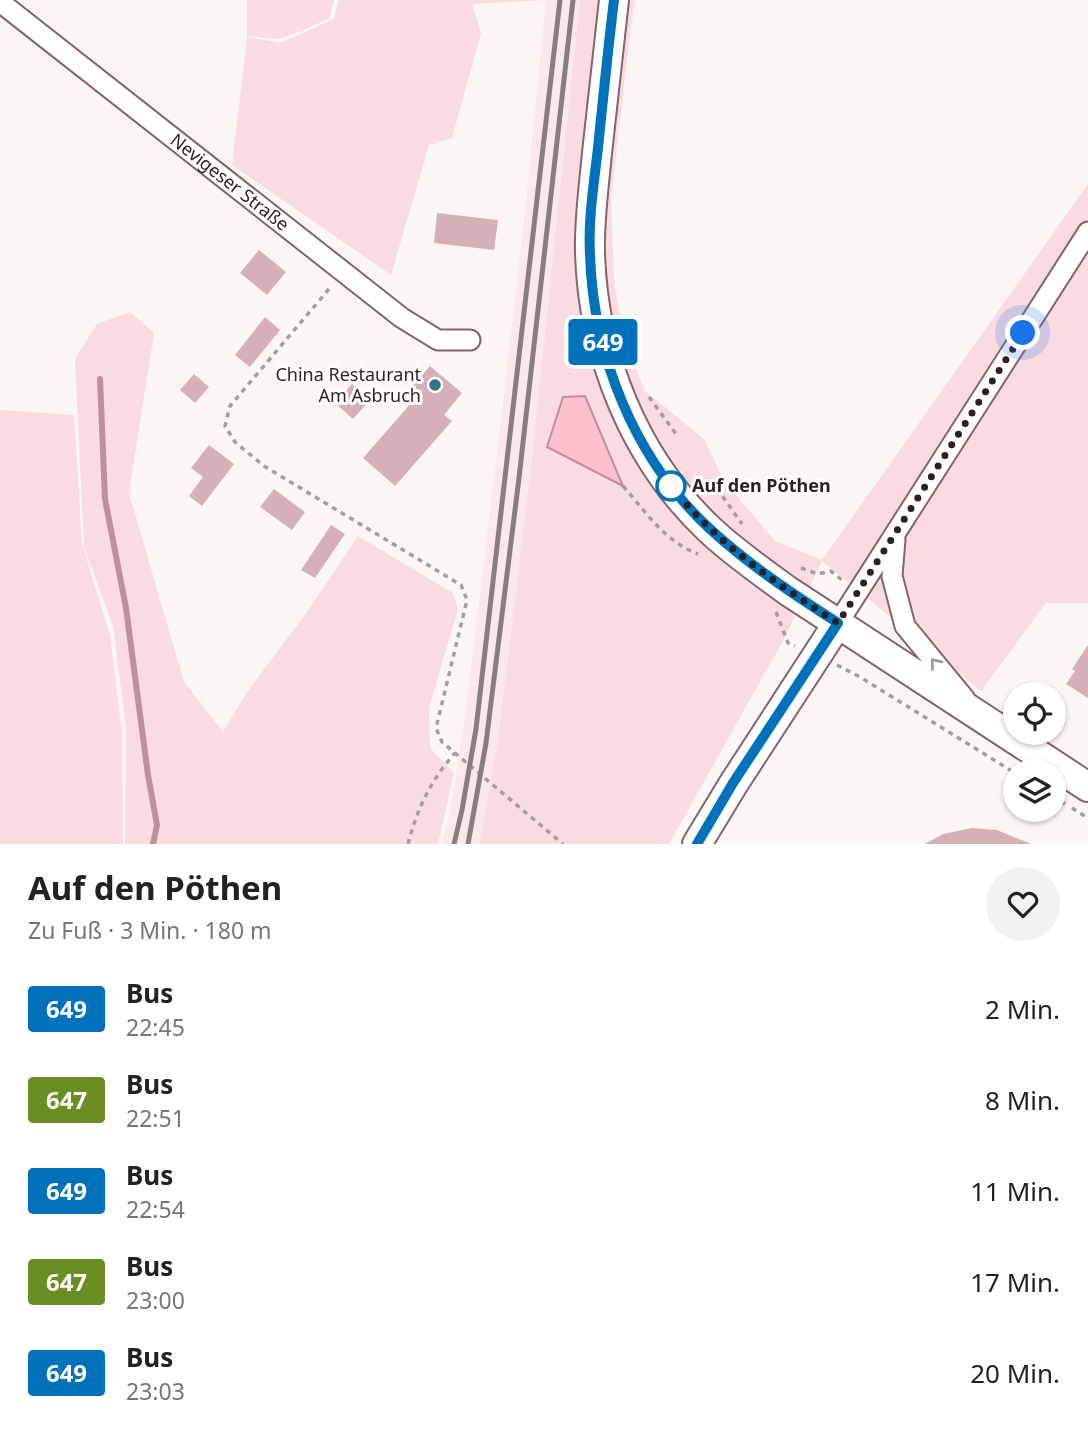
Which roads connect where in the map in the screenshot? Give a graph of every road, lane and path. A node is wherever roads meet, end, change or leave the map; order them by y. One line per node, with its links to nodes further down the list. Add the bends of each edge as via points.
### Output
1 (614, 0): 11 (main road, via 592,202 590,253 596,315 623,406 647,451 708,528)
2 (0, 2): 5 (street, Nevigeser Straße, via 402,318 438,340)
3 (1088, 232): 10 (street)
4 (329, 289): 19 (path, via 230,406 225,426 235,442 264,466 461,585 467,600 436,728 442,742)
5 (470, 340)
6 (645, 391): 7 (path)
7 (676, 434)
8 (711, 480): 11 (path)
9 (623, 486): 11 (path, via 679,546 705,556)
10 (895, 534): 15 (street); 18 (street, one-way to 10, via 905,626 892,576)
11 (736, 536): 15 (main road, via 788,591)
12 (793, 564): 13 (path)
13 (802, 569)
14 (768, 605): 16 (path, via 776,612 788,643)
15 (838, 623): 16 (main road); 18 (main road)
16 (817, 655): 24 (main road)
17 (860, 677): 20 (path)
18 (978, 716): 21 (main road)
19 (455, 753): 22 (path, via 439,770 416,813); 23 (path)
20 (1003, 766)
21 (1088, 787)
22 (408, 844)
23 (563, 844)
24 (697, 844)

